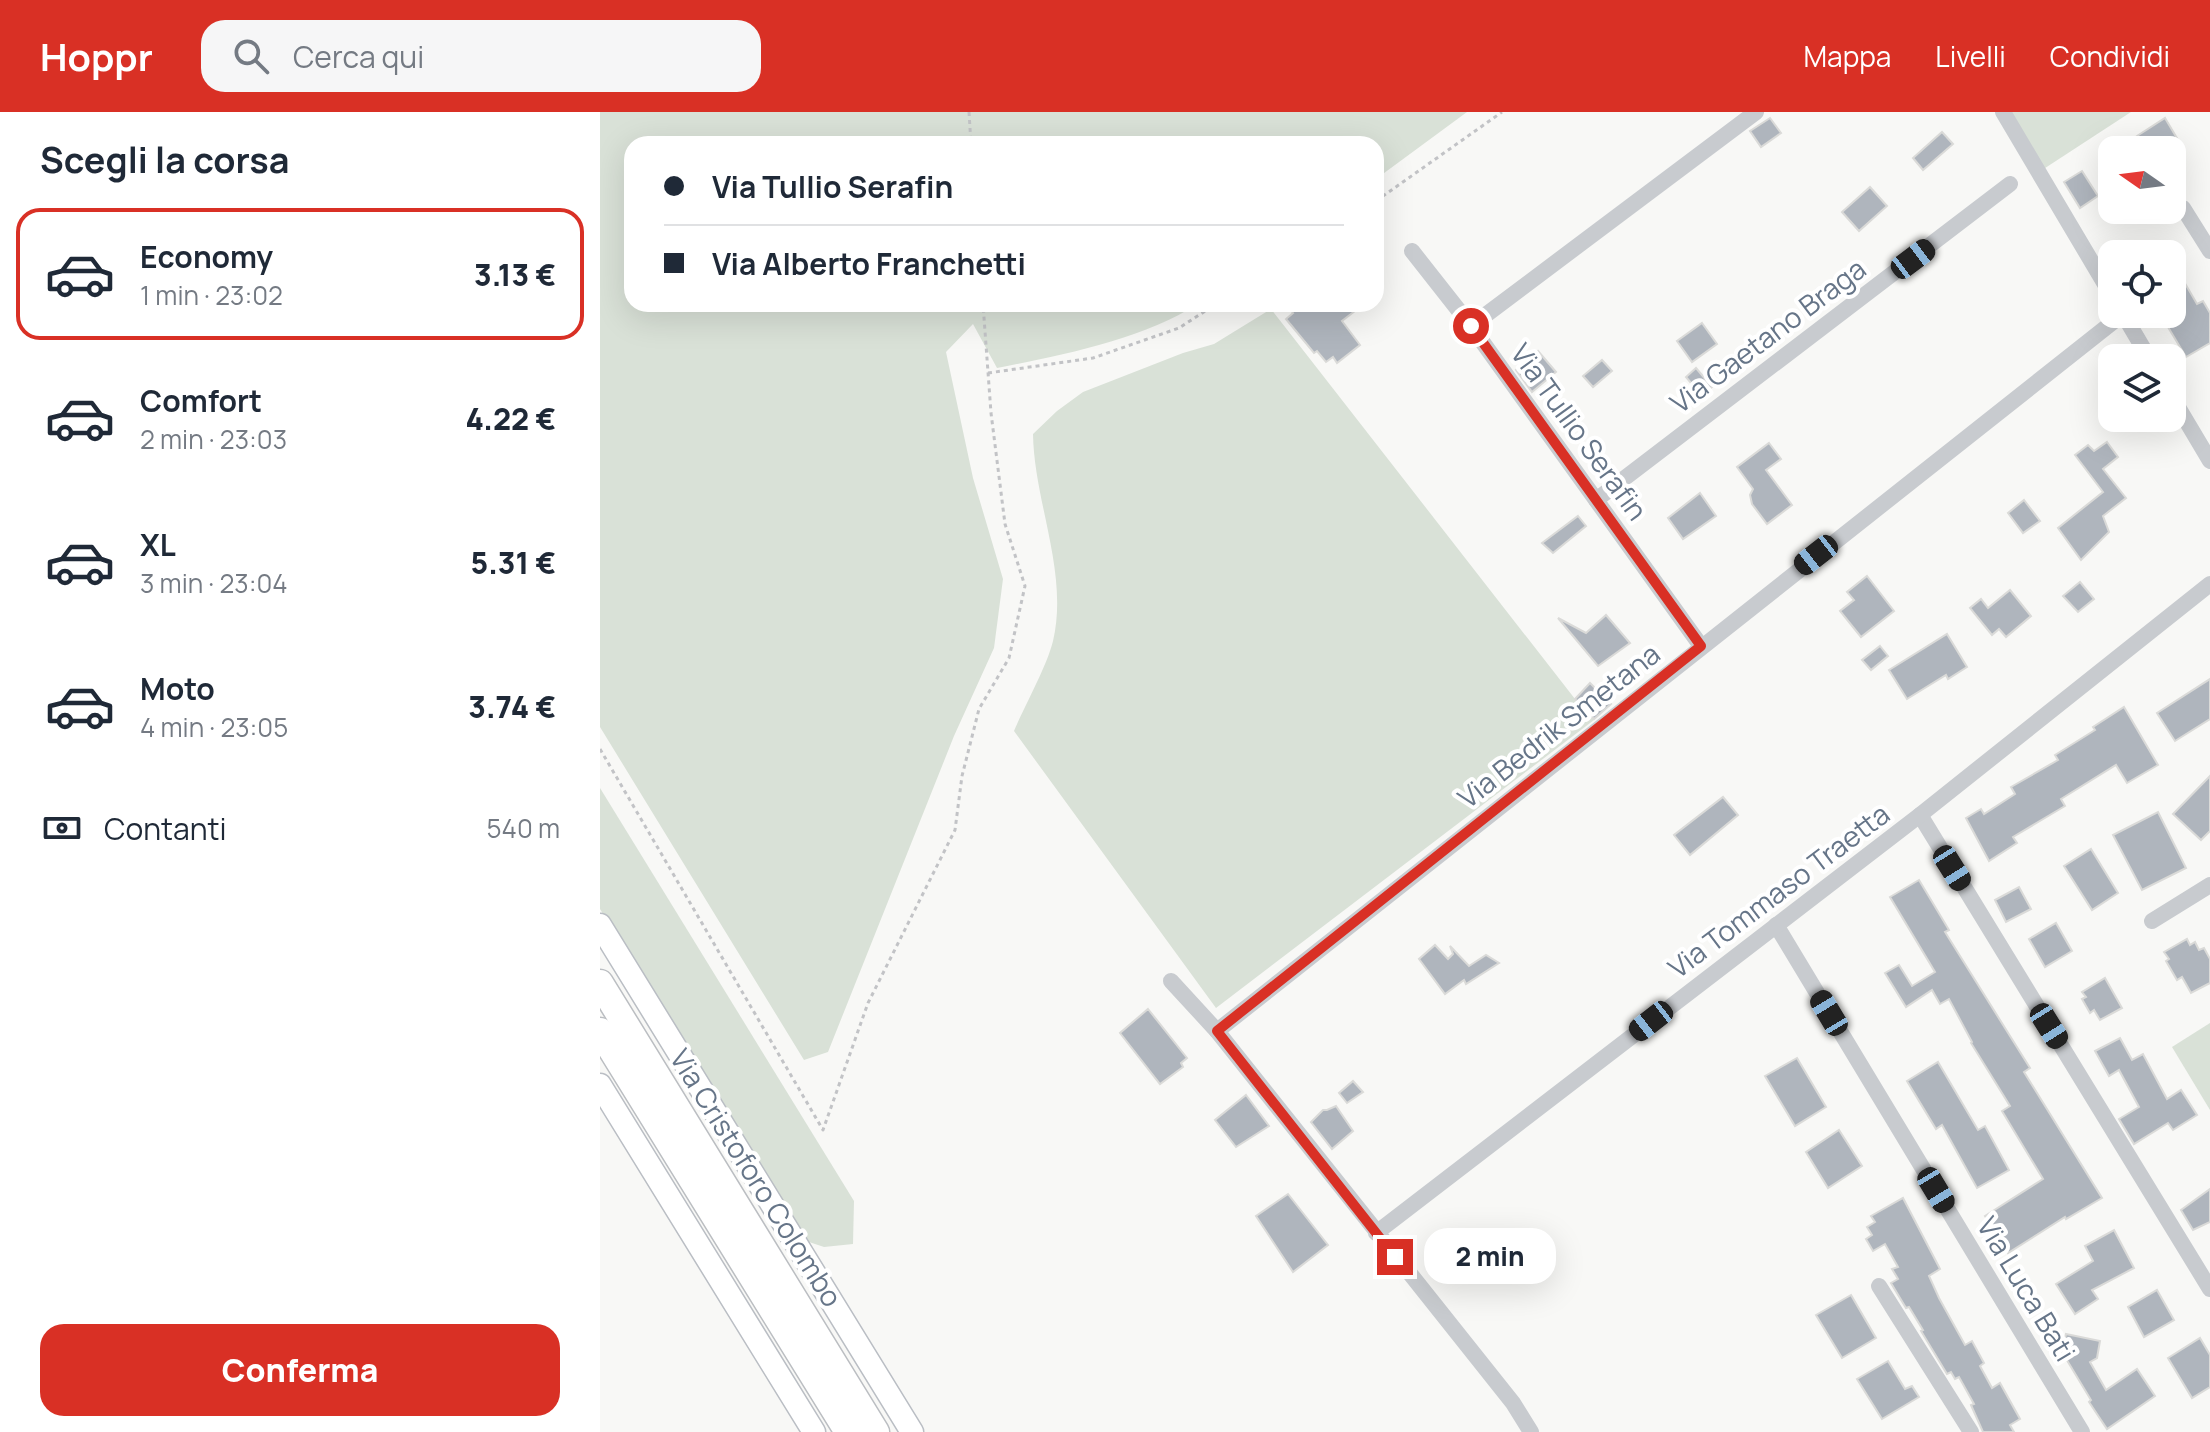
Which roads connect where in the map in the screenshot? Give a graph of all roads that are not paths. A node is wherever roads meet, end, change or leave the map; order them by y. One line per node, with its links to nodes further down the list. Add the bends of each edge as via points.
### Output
1 (1756, 112): 8 (street)
2 (2003, 112): 7 (street)
3 (2010, 184): 12 (street, Via Gaetano Braga)
4 (2186, 213): 6 (street)
5 (1412, 251): 8 (street, Via Tullio Serafin)
6 (2210, 251)
7 (2098, 272)
8 (1471, 326): 12 (street, Via Tullio Serafin)
9 (2105, 328): 14 (street, Via Bedrik Smetana)
10 (2186, 421): 11 (street)
11 (2210, 461)
12 (1596, 500): 14 (street, Via Tullio Serafin)
13 (2210, 584): 15 (street, Via Tommaso Traetta)
14 (1701, 646): 23 (street, Via Bedrik Smetana)
15 (1920, 815): 19 (street, Via Tommaso Traetta); 27 (street)
16 (2210, 885): 17 (street)
17 (2152, 921)
18 (600, 925): 31 (street, Via Cristoforo Colombo)
19 (1776, 925): 25 (street, Via Tommaso Traetta); 34 (street, Via Luca Bati)
20 (1171, 981): 23 (street)
21 (600, 983): 30 (main road, Via Cristoforo Colombo)
22 (600, 1031): 29 (main road, Via Cristoforo Colombo)
23 (1217, 1031): 25 (street)
24 (600, 1085): 28 (street)
25 (1376, 1233): 32 (street)
26 (1879, 1286): 33 (street)
27 (2210, 1289)
28 (814, 1432)
29 (848, 1432)
30 (876, 1432)
31 (912, 1432)
32 (1531, 1432)
33 (1971, 1432)
34 (2082, 1432)

